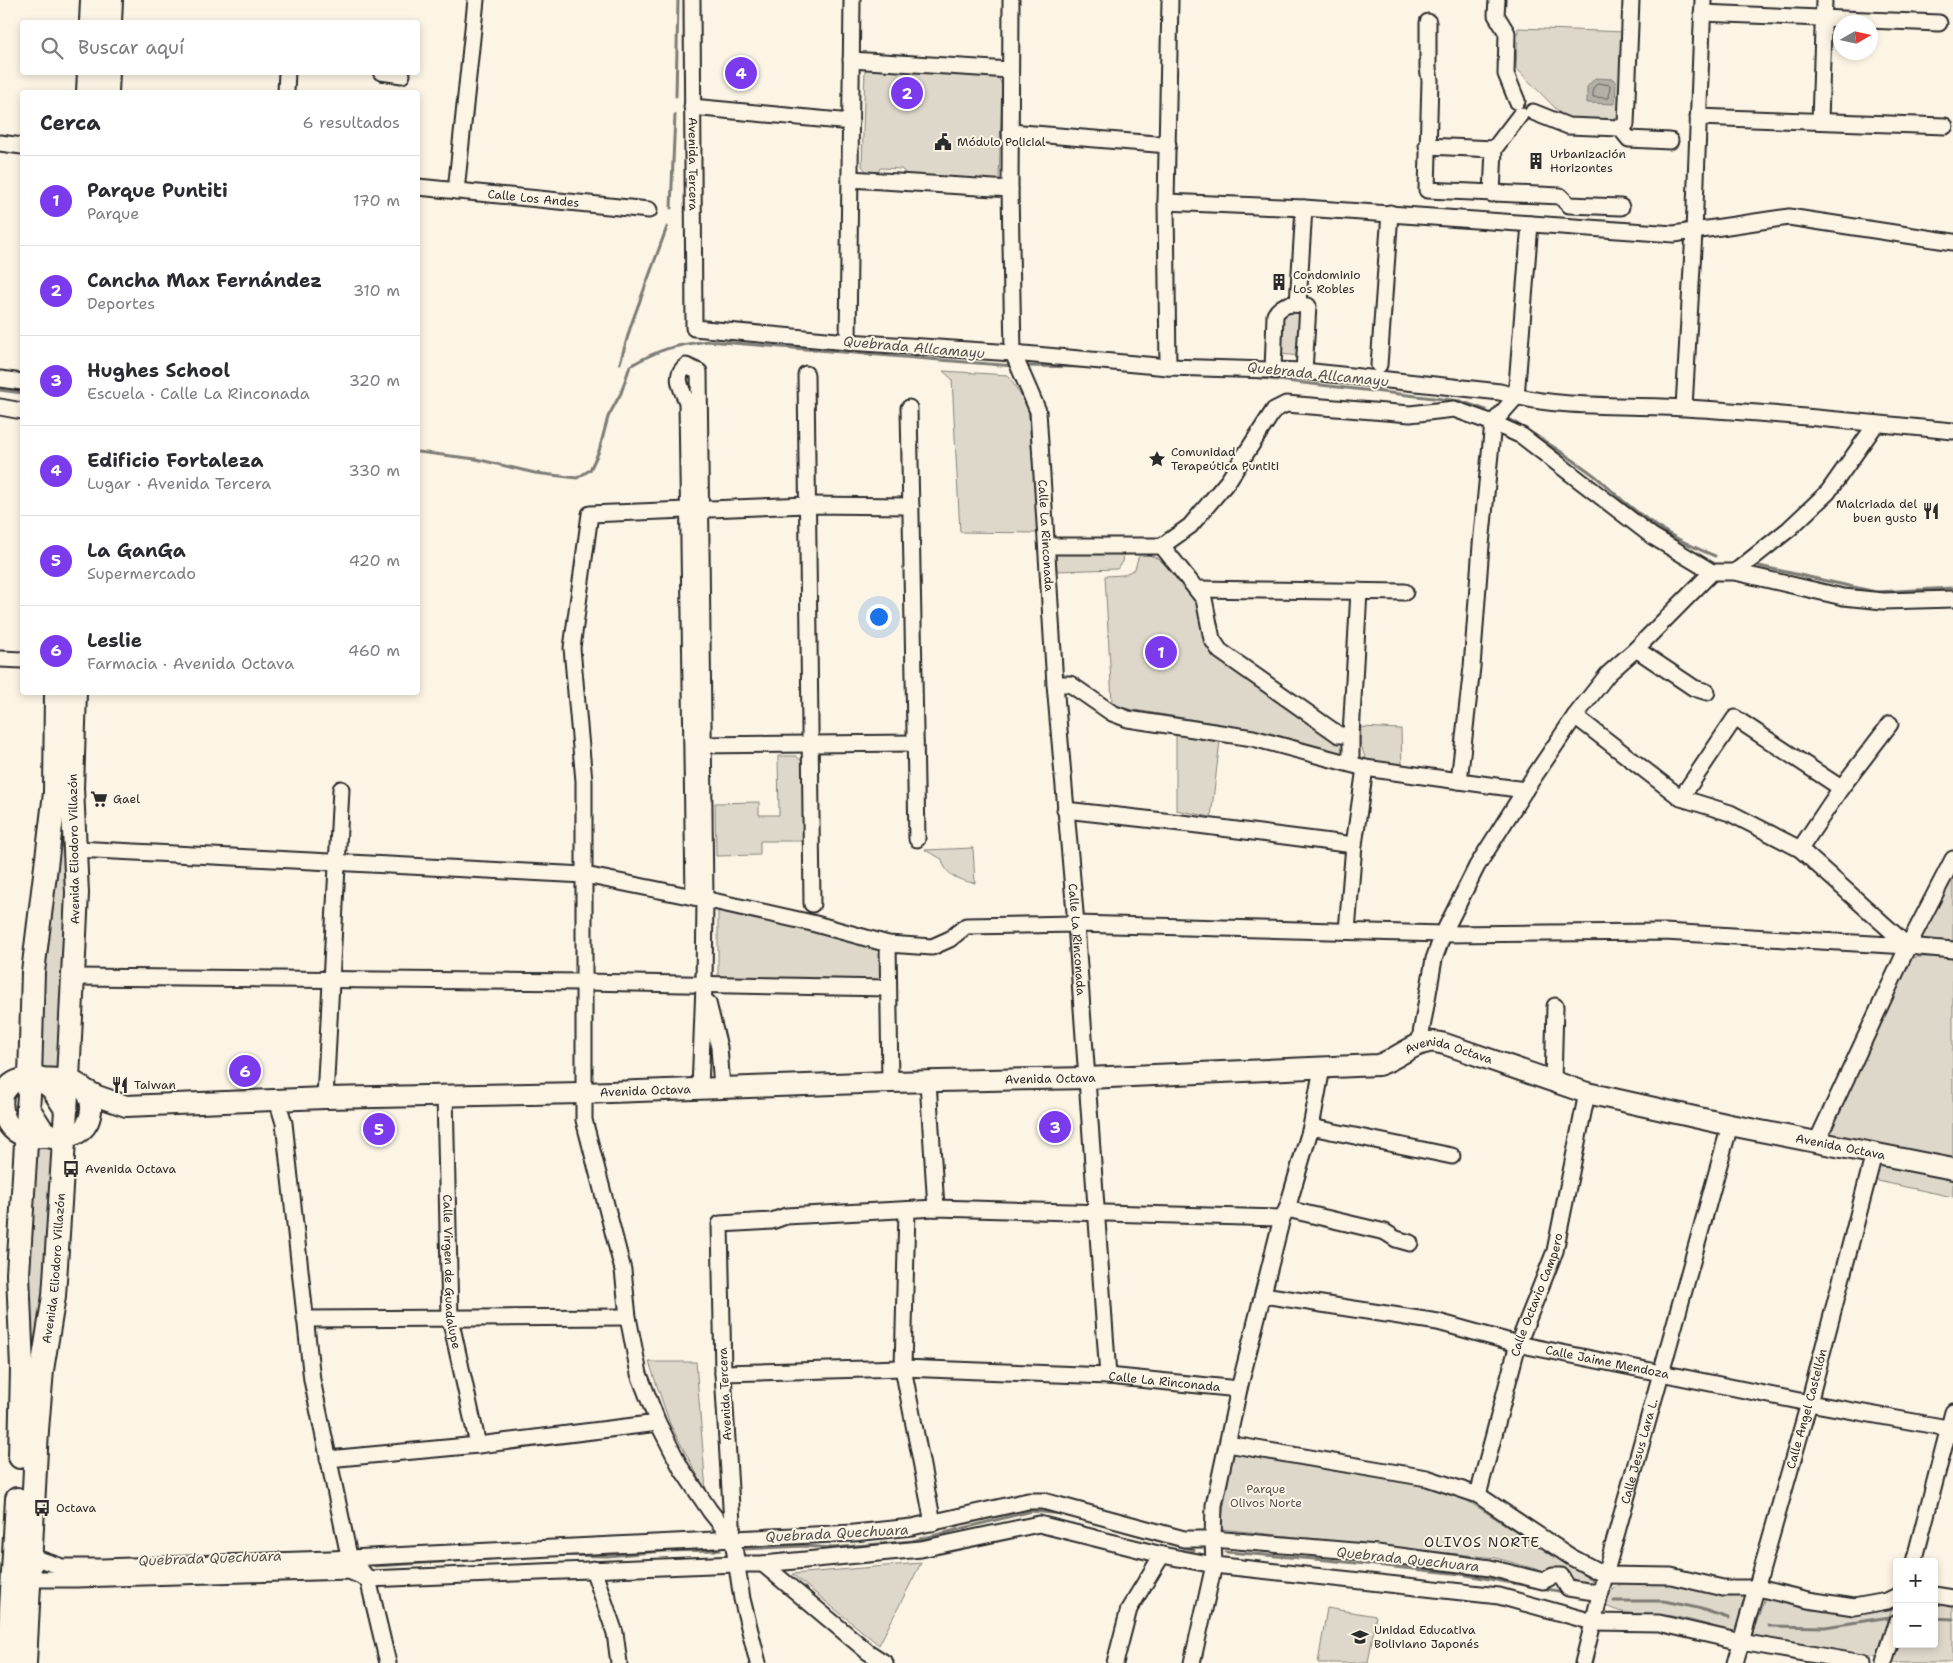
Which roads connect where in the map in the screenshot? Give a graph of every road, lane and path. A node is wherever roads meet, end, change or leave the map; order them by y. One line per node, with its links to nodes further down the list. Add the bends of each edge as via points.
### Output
1 (92, 0): 13 (highway)
2 (111, 0): 14 (highway)
3 (476, 0): 42 (street)
4 (692, 0): 25 (street, Avenida Tercera)
5 (852, 0): 17 (street)
6 (1010, 0): 18 (street, Calle La Rinconada)
7 (1170, 0): 35 (street)
8 (1497, 0): 26 (street, via 1496,15 1507,33 1506,74)
9 (1631, 0): 31 (street, via 1626,124)
10 (1824, 0): 12 (street)
11 (1702, 7): 12 (street); 27 (street)
12 (1824, 18): 16 (street); 28 (street)
13 (91, 20)
14 (110, 20)
15 (1428, 22): 37 (street)
16 (1939, 22)
17 (852, 60): 18 (street); 29 (street)
18 (1010, 70): 32 (street, Calle La Rinconada)
19 (88, 75): 22 (highway)
20 (108, 75): 23 (highway)
21 (287, 75): 24 (street)
22 (88, 90)
23 (108, 90)
24 (286, 90)
25 (692, 107): 29 (street); 55 (street, Avenida Tercera, via 694,328)
26 (1523, 109): 31 (street, via 1568,126); 38 (street)
27 (1698, 117): 28 (street); 52 (street)
28 (1820, 121): 30 (street)
29 (850, 122): 39 (street)
30 (1945, 126)
31 (1620, 128): 33 (street, via 1629,139)
32 (1010, 132): 35 (street); 41 (street, Calle La Rinconada)
33 (1670, 141)
34 (0, 144): 36 (street)
35 (1168, 145): 45 (street)
36 (20, 146)
37 (1427, 146): 38 (street); 43 (street, via 1427,190)
38 (1494, 149): 44 (street)
39 (850, 179): 41 (street); 55 (street)
40 (420, 187): 42 (street, Calle Los Andes)
41 (1010, 189): 56 (street, Calle La Rinconada)
42 (456, 191): 48 (street, Calle Los Andes)
43 (1469, 192): 44 (street); 50 (street)
44 (1492, 194): 46 (street, via 1560,196 1569,205)
45 (1166, 202): 47 (street); 58 (street)
46 (1620, 207)
47 (1304, 208): 49 (street); 54 (street)
48 (649, 210)
49 (1390, 213): 50 (street); 57 (street)
50 (1468, 219): 51 (street)
51 (1530, 224): 52 (street, via 1674,234); 64 (street)
52 (1694, 232): 53 (street, via 1789,217); 67 (street)
53 (1953, 242)
54 (1298, 304): 59 (street, via 1284,305 1275,315); 60 (street, via 1308,306)
55 (848, 342): 56 (street)
56 (1015, 356): 58 (street); 75 (street, Calle La Rinconada, via 1038,411)
57 (1379, 365)
58 (1168, 366): 59 (street)
59 (1272, 370): 60 (street)
60 (1304, 372): 64 (street, via 1500,392)
61 (806, 374): 72 (street)
62 (0, 378): 63 (street)
63 (20, 382)
64 (1516, 397): 67 (street, via 1583,405); 69 (street)
65 (0, 407): 68 (street)
66 (910, 408): 73 (street)
67 (1684, 408): 70 (street)
68 (20, 411)
69 (1493, 423): 76 (street, via 1454,409 1410,414 1286,404 1274,410 1228,482 1190,526); 77 (street, via 1522,436 1652,536); 97 (street)
70 (1876, 424): 71 (street); 78 (street, via 1828,492 1789,529)
71 (1953, 431)
72 (807, 505): 73 (street); 74 (street); 95 (street)
73 (911, 506): 93 (street)
74 (695, 509): 74 (street, via 699,372 686,366 678,377 687,402); 94 (street); 109 (street, via 590,514 572,648 584,781)
75 (1047, 546): 76 (street); 86 (street, Calle La Rinconada)
76 (1162, 546): 79 (street)
77 (1712, 572): 78 (street); 83 (street)
78 (1735, 572): 82 (street, via 1843,597 1883,601)
79 (1197, 589): 80 (street); 92 (street, via 1204,598 1212,639 1220,651 1339,735)
80 (1359, 591): 81 (street); 92 (street)
81 (1405, 592)
82 (1953, 598)
83 (1636, 649): 87 (street, via 1694,688); 90 (street, via 1608,674)
84 (0, 659): 85 (street)
85 (20, 660)
86 (1056, 684): 96 (street, via 1070,684 1112,713 1128,719 1253,738); 102 (street, Calle La Rinconada)
87 (1708, 692)
88 (56, 695): 126 (highway, Avenida Eliodoro Villazón, via 55,793 33,972)
89 (75, 695): 105 (highway, Avenida Eliodoro Villazón, via 72,788)
90 (1575, 716): 100 (street); 101 (street)
91 (1890, 724): 98 (street)
92 (1351, 735): 96 (street)
93 (915, 743): 95 (street); 103 (street)
94 (697, 745): 95 (street); 110 (street)
95 (810, 746): 111 (street)
96 (1358, 766): 97 (street); 104 (street)
97 (1459, 781): 100 (street)
98 (1841, 788): 101 (street, via 1735,718); 106 (street)
99 (341, 789): 108 (street)
100 (1525, 790): 114 (street, via 1477,866)
101 (1681, 798): 106 (street, via 1730,813)
102 (1065, 810): 104 (street); 112 (street, Calle La Rinconada)
103 (917, 839)
104 (1354, 845): 113 (street)
105 (76, 849): 108 (street); 118 (highway, Avenida Eliodoro Villazón)
106 (1800, 849): 116 (street)
107 (1953, 859): 116 (street)
108 (336, 861): 109 (street); 119 (street)
109 (585, 875): 110 (street); 120 (street)
110 (699, 898): 115 (street); 121 (street)
111 (812, 904)
112 (1076, 924): 113 (street); 115 (street, via 966,926 932,947); 127 (street, Calle La Rinconada)
113 (1347, 930): 114 (street)
114 (1443, 934): 116 (street, via 1664,932); 124 (street, via 1434,959)
115 (888, 944): 122 (street)
116 (1908, 946): 117 (street); 147 (street)
117 (1953, 950)
118 (73, 977): 119 (street); 131 (highway, Avenida Eliodoro Villazón)
119 (331, 980): 120 (street); 138 (street)
120 (584, 982): 121 (street); 135 (street)
121 (704, 985): 122 (street); 132 (street, via 719,1047); 133 (street)
122 (888, 988): 128 (street)
123 (1556, 1006): 130 (street)
124 (1418, 1045): 125 (main road, Avenida Octava, via 1390,1062 1378,1065); 130 (main road, Avenida Octava, via 1431,1042 1445,1044)
125 (1322, 1068): 127 (main road, Avenida Octava); 144 (street)
126 (35, 1078): 131 (main road); 134 (main road, via 18,1079); 141 (highway, Avenida Eliodoro Villazón); 142 (highway, via 52,1088)
127 (1087, 1078): 129 (main road, Avenida Octava); 153 (street, Calle La Rinconada)
128 (890, 1082): 129 (main road, Avenida Octava); 132 (main road, Avenida Octava)
129 (928, 1082): 151 (street)
130 (1553, 1083): 136 (main road, Avenida Octava)
131 (76, 1084): 140 (main road, Avenida Octava); 142 (highway, Avenida Eliodoro Villazón); 146 (main road, via 91,1106 90,1115 87,1124)
132 (722, 1088): 133 (main road, Avenida Octava)
133 (700, 1089): 135 (main road, Avenida Octava)
134 (3, 1092): 145 (main road, via 0,1109)
135 (583, 1093): 137 (main road, Avenida Octava); 157 (street, via 584,1120 623,1270)
136 (1587, 1093): 143 (main road, Avenida Octava); 160 (street, Calle Octavio Campero, via 1555,1251)
137 (445, 1094): 138 (main road, Avenida Octava); 158 (street, Calle Virgen de Guadalupe)
138 (325, 1098): 139 (main road, Avenida Octava)
139 (277, 1100): 140 (main road, Avenida Octava); 159 (street, via 284,1123)
140 (126, 1106): 146 (main road, Avenida Octava)
141 (28, 1108): 145 (highway, Avenida Eliodoro Villazón); 146 (highway, via 42,1130)
142 (66, 1109): 146 (highway, Avenida Eliodoro Villazón)
143 (1730, 1125): 147 (main road, Avenida Octava); 163 (street, Calle Jesus Lara L.)
144 (1311, 1127): 149 (street); 154 (street)
145 (11, 1129): 146 (main road); 196 (highway, Avenida Eliodoro Villazón, via 22,1368)
146 (66, 1135): 178 (highway, Avenida Eliodoro Villazón, via 54,1296 42,1370)
147 (1817, 1141): 148 (main road, Avenida Octava)
148 (1874, 1154): 150 (main road, Avenida Octava); 166 (street, Calle Angel Castellón)
149 (1452, 1156)
150 (1953, 1169)
151 (936, 1208): 152 (street); 153 (street)
152 (907, 1210): 161 (street); 162 (street, Avenida Tercera, via 786,1216 772,1221 720,1224)
153 (1096, 1213): 154 (street); 164 (street, Calle La Rinconada)
154 (1285, 1214): 155 (street, via 1386,1232); 156 (street)
155 (1410, 1243)
156 (1263, 1295): 160 (street, Calle Jaime Mendoza, via 1438,1322); 165 (street)
157 (628, 1317): 158 (street); 168 (street, via 639,1374)
158 (450, 1318): 159 (street); 171 (street, Calle Virgen de Guadalupe)
159 (305, 1319): 172 (street, via 312,1380)
160 (1518, 1344): 163 (street, Calle Jaime Mendoza); 173 (street, Calle Octavio Campero)
161 (903, 1368): 162 (street); 164 (street); 174 (street)
162 (723, 1373): 176 (street, Avenida Tercera)
163 (1662, 1373): 166 (street, Calle Jaime Mendoza); 185 (street, Calle Jesus Lara L.)
164 (1108, 1376): 165 (street, Calle La Rinconada)
165 (1239, 1389): 170 (street)
166 (1809, 1404): 169 (street, Calle Jaime Mendoza); 188 (street, Calle Angel Castellón)
167 (1953, 1412): 169 (street)
168 (658, 1423): 171 (street); 176 (street, via 681,1468)
169 (1951, 1428): 180 (street)
170 (1228, 1444): 173 (street, via 1427,1478); 175 (street, via 1214,1505)
171 (478, 1445): 172 (street)
172 (328, 1459): 179 (street)
173 (1478, 1495): 185 (street, via 1571,1557)
174 (934, 1523): 175 (street, via 1043,1501 1184,1539); 176 (street, via 854,1533)
175 (1212, 1539): 183 (street); 189 (street, via 1377,1553 1490,1568 1543,1581 1561,1576 1568,1588)
176 (733, 1540): 179 (street); 181 (street, Avenida Tercera)
177 (1162, 1555): 182 (street, via 1038,1524 921,1549); 183 (street); 202 (street, via 1129,1609)
178 (30, 1556): 179 (street, via 62,1567); 186 (highway, Avenida Eliodoro Villazón)
179 (349, 1556): 187 (street)
180 (1915, 1558)
181 (736, 1564): 182 (street); 184 (street); 200 (street, Avenida Tercera)
182 (763, 1564): 201 (street)
183 (1214, 1565): 193 (street, via 1499,1596); 203 (street)
184 (593, 1569): 187 (street); 199 (street, via 615,1633)
185 (1606, 1574): 188 (street, via 1671,1576 1723,1588); 189 (street, Calle Jesus Lara L.)
186 (29, 1579): 187 (street, via 349,1571); 197 (highway, Avenida Eliodoro Villazón)
187 (368, 1579): 198 (street)
188 (1758, 1588): 191 (street, via 1854,1607); 195 (street, Calle Angel Castellón)
189 (1601, 1593): 193 (street, Calle Jesus Lara L.)
190 (1938, 1596): 192 (street)
191 (1893, 1598)
192 (1953, 1598)
193 (1593, 1622): 195 (street, via 1659,1623); 204 (street, Calle Jesus Lara L.)
194 (1893, 1635): 207 (street)
195 (1741, 1642): 205 (street, Calle Angel Castellón); 206 (street)
196 (8, 1663)
197 (25, 1663)
198 (388, 1663)
199 (619, 1663)
200 (758, 1663)
201 (885, 1663)
202 (1114, 1663)
203 (1192, 1663)
204 (1583, 1663)
205 (1735, 1663)
206 (1862, 1663)
207 (1884, 1663)

